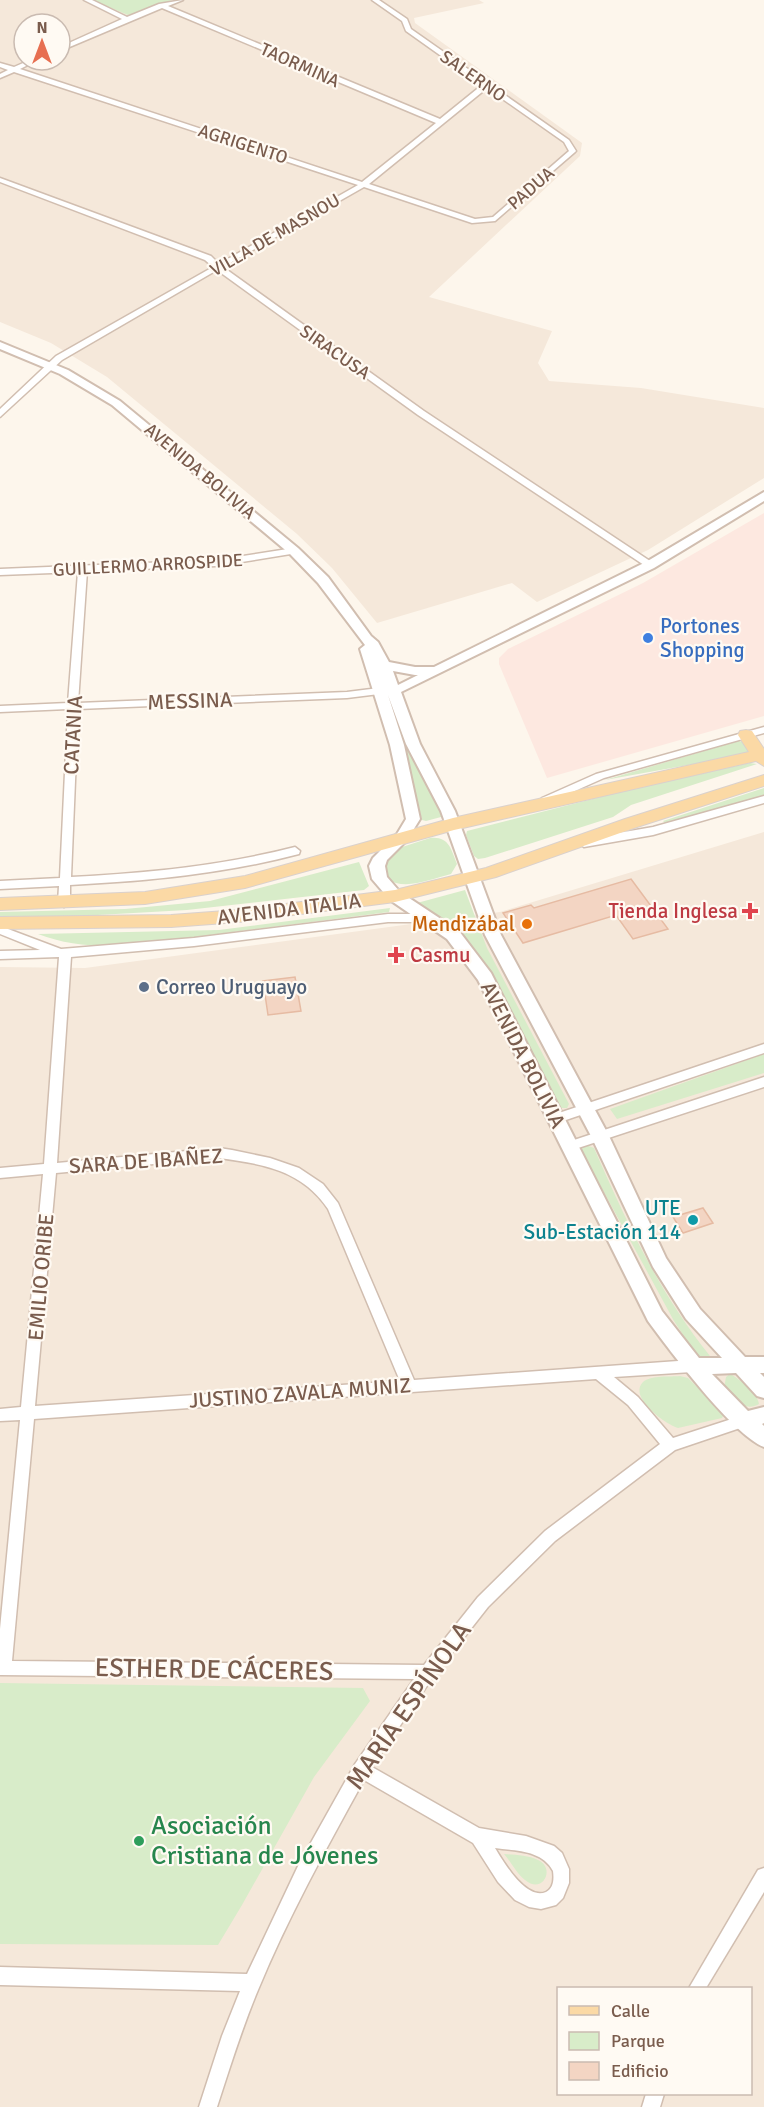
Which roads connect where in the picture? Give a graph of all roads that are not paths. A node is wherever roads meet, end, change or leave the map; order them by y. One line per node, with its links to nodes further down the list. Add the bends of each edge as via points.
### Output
1 (87, 0): 5 (street)
2 (180, 0): 4 (street)
3 (375, 0): 8 (street, SALERNO, via 405,20 408,30)
4 (161, 5): 5 (street); 9 (street, TAORMINA)
5 (127, 18): 6 (street)
6 (72, 43)
7 (20, 72): 12 (street, AGRIGENTO)
8 (486, 85): 9 (street, VILLA DE MASNOU); 10 (street, SALERNO, via 567,141)
9 (440, 122): 12 (street, VILLA DE MASNOU)
10 (573, 151): 13 (street, PADUA, via 495,219)
11 (0, 180): 14 (street, SIRACUSA, via 208,258)
12 (364, 184): 13 (street, AGRIGENTO, via 475,221); 14 (street, VILLA DE MASNOU)
13 (486, 221)
14 (219, 267): 16 (street, VILLA DE MASNOU, via 70,351); 20 (street, SIRACUSA, via 421,413)
15 (0, 345): 16 (street, AVENIDA BOLIVIA)
16 (51, 366): 17 (street, VILLA DE MASNOU); 19 (street, AVENIDA BOLIVIA, via 116,403)
17 (0, 414)
18 (764, 496): 20 (street)
19 (294, 551): 21 (street, GUILLERMO ARROSPIDE, via 217,563); 23 (street, AVENIDA BOLIVIA, via 323,580)
20 (650, 565): 25 (street)
21 (83, 568): 22 (street, GUILLERMO ARROSPIDE); 28 (street, CATANIA)
22 (0, 572)
23 (366, 639): 24 (street, AVENIDA BOLIVIA); 27 (street, AVENIDA BOLIVIA)
24 (383, 664): 25 (street); 26 (street, AVENIDA BOLIVIA)
25 (438, 671): 26 (street)
26 (394, 690): 27 (street); 37 (street, AVENIDA BOLIVIA, via 413,744)
27 (379, 691): 28 (street, MESSINA); 38 (street, AVENIDA BOLIVIA, via 412,809 413,819)
28 (74, 706): 29 (street, MESSINA); 42 (street, CATANIA)
29 (0, 709)
30 (764, 730): 31 (street, AVENIDA ITALIA)
31 (746, 735): 32 (main road); 35 (street, AVENIDA ITALIA, via 600,776)
32 (763, 760): 35 (main road, AVENIDA ITALIA); 36 (main road, via 654,803)
33 (764, 780): 36 (main road, AVENIDA ITALIA)
34 (764, 799): 39 (street, AVENIDA ITALIA, via 653,831)
35 (539, 804): 37 (main road, AVENIDA ITALIA)
36 (631, 823): 39 (main road, AVENIDA ITALIA)
37 (453, 824): 38 (main road, AVENIDA ITALIA); 41 (street, AVENIDA BOLIVIA)
38 (402, 837): 44 (street, AVENIDA BOLIVIA, via 377,866 380,879); 45 (main road, AVENIDA ITALIA, via 245,882 145,898)
39 (571, 845): 41 (main road, AVENIDA ITALIA)
40 (295, 851): 42 (street, via 193,872)
41 (474, 878): 44 (main road, AVENIDA ITALIA); 54 (street, AVENIDA BOLIVIA, via 493,935)
42 (66, 881): 43 (street); 45 (street, CATANIA)
43 (0, 885)
44 (395, 896): 47 (street, AVENIDA BOLIVIA); 48 (main road, AVENIDA ITALIA, via 194,920)
45 (64, 903): 46 (main road, AVENIDA ITALIA)
46 (0, 904)
47 (427, 918): 50 (street, AVENIDA ITALIA, via 387,918); 55 (street, AVENIDA BOLIVIA, via 453,935 485,977)
48 (0, 923)
49 (0, 930): 50 (street)
50 (65, 955): 51 (street, AVENIDA ITALIA); 58 (street, EMILIO ORIBE)
51 (0, 956)
52 (764, 1048): 54 (street)
53 (764, 1082): 56 (street)
54 (585, 1109): 55 (street); 56 (street, AVENIDA BOLIVIA)
55 (554, 1119): 57 (street, AVENIDA BOLIVIA)
56 (600, 1136): 57 (street); 60 (street, AVENIDA BOLIVIA, via 659,1262 693,1314)
57 (569, 1146): 62 (street, AVENIDA BOLIVIA, via 655,1316)
58 (50, 1168): 59 (street, SARA DE IBAÑEZ); 64 (street, SARA DE IBAÑEZ, via 219,1153 254,1158 307,1179 318,1186 333,1207); 66 (street, EMILIO ORIBE)
59 (0, 1173)
60 (738, 1364): 61 (street, JUSTINO ZAVALA MUNIZ); 62 (street, JUSTINO ZAVALA MUNIZ); 65 (street, AVENIDA BOLIVIA)
61 (764, 1365)
62 (692, 1366): 63 (street, JUSTINO ZAVALA MUNIZ); 69 (street, AVENIDA BOLIVIA)
63 (600, 1374): 64 (street, JUSTINO ZAVALA MUNIZ); 71 (street, via 633,1401)
64 (409, 1385): 66 (street, JUSTINO ZAVALA MUNIZ)
65 (764, 1390)
66 (28, 1412): 67 (street, JUSTINO ZAVALA MUNIZ); 72 (street, EMILIO ORIBE)
67 (0, 1415)
68 (764, 1415): 69 (street)
69 (744, 1421): 70 (street, AVENIDA BOLIVIA); 71 (street, MARÍA ESPÍNOLA)
70 (764, 1438)
71 (670, 1445): 73 (street, MARÍA ESPÍNOLA, via 550,1536 483,1602)
72 (2, 1668): 73 (street, ESTHER DE CÁCERES)
73 (429, 1672): 74 (street, MARÍA ESPÍNOLA)
74 (360, 1770): 75 (street); 78 (street, MARÍA ESPÍNOLA, via 305,1870)
75 (479, 1837): 75 (street, via 545,1850 556,1858 562,1883 554,1896 547,1901 522,1898)
76 (764, 1875): 79 (street)
77 (0, 1976): 78 (street)
78 (252, 1983): 80 (street, MARÍA ESPÍNOLA)
79 (698, 1987)
80 (208, 2107)

